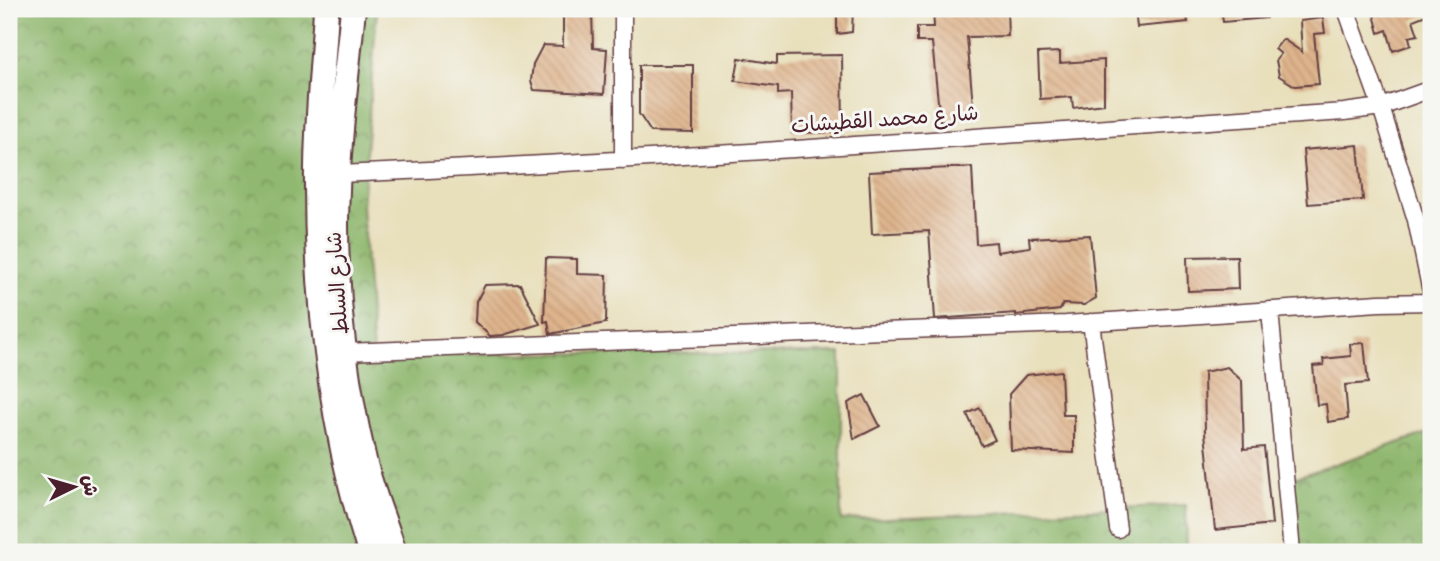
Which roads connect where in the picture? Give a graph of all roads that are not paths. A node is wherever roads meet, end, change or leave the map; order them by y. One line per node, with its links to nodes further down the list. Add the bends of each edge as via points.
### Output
1 (326, 9): 15 (main road, شارع السلط, via 317,182 320,291 335,413)
2 (353, 9): 8 (main road, شارع السلط)
3 (624, 9): 7 (street)
4 (1346, 9): 6 (street)
5 (1431, 89): 6 (street, شارع محمد القطيشات)
6 (1381, 107): 7 (street, شارع محمد القطيشات); 9 (street, via 1416,220)
7 (623, 160): 8 (street, شارع محمد القطيشات)
8 (338, 174): 13 (main road, شارع السلط, via 337,254)
9 (1431, 292)
10 (1431, 302): 11 (street)
11 (1270, 310): 12 (street); 17 (street)
12 (1091, 322): 13 (street); 14 (street)
13 (345, 352): 16 (main road, شارع السلط, via 363,459)
14 (1118, 529)
15 (370, 552)
16 (394, 552)
17 (1292, 552)

